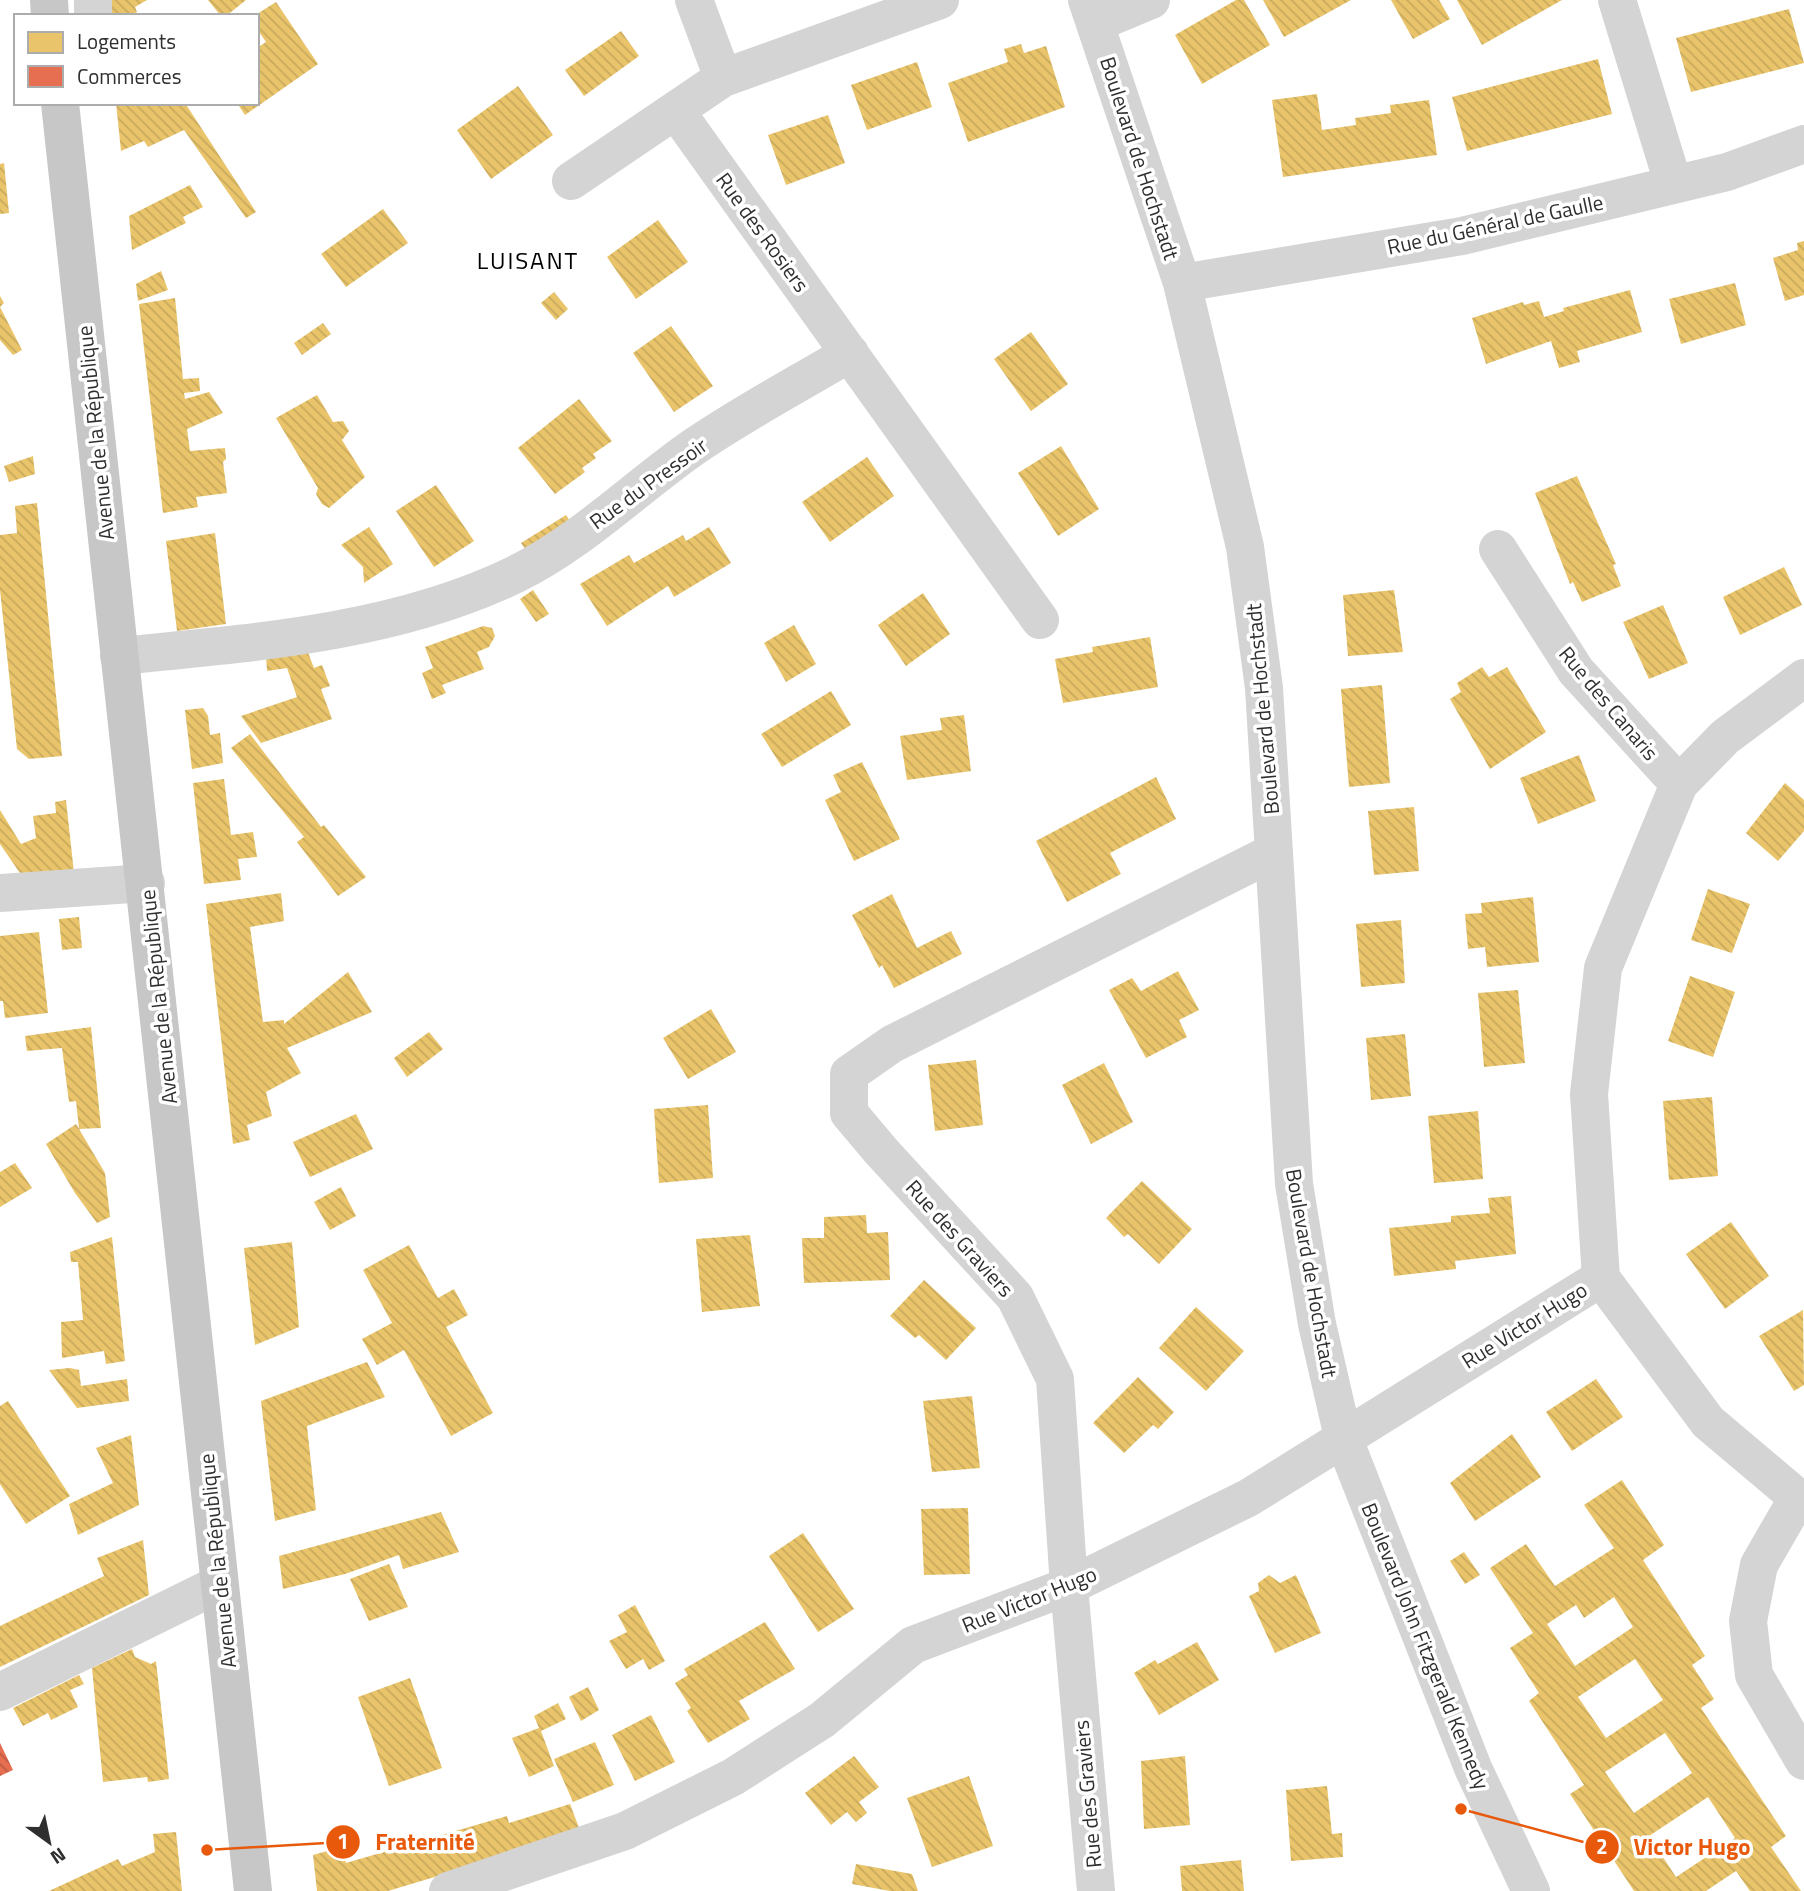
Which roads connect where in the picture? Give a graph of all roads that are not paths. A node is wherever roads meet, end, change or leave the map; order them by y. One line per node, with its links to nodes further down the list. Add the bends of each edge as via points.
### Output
1 (694, 0): 6 (street)
2 (940, 0): 6 (street)
3 (1151, 0): 5 (street)
4 (1617, 0): 11 (street)
5 (1092, 12): 12 (street, Boulevard de Hochstadt)
6 (723, 78): 8 (street)
7 (65, 106): 16 (main road, Avenue de la République)
8 (676, 111): 10 (street); 13 (street, Rue des Rosiers)
9 (1804, 144): 11 (street, Rue du Général de Gaulle, via 1727,172)
10 (571, 181)
11 (1673, 183): 12 (street, Rue du Général de Gaulle, via 1462,236)
12 (1182, 283): 19 (street, Boulevard de Hochstadt, via 1245,547 1264,688)
13 (850, 353): 15 (street); 16 (street, Rue du Pressoir, via 689,450 589,527 516,573 439,603 292,637)
14 (1498, 549): 18 (street, Rue des Canaris, via 1576,671)
15 (1040, 620)
16 (119, 656): 20 (main road, Avenue de la République)
17 (1804, 678): 18 (street, via 1725,737)
18 (1679, 784): 22 (street, via 1603,968 1589,1094)
19 (1274, 852): 23 (street, Boulevard de Hochstadt, via 1294,1184 1317,1324); 26 (street, Rue des Graviers, via 892,1044 849,1074 849,1113 1015,1297 1055,1379)
20 (146, 883): 21 (street); 25 (main road, Avenue de la République)
21 (0, 893)
22 (1601, 1278): 23 (street, Rue Victor Hugo); 24 (street, via 1708,1422)
23 (1343, 1437): 26 (street, Rue Victor Hugo, via 1248,1498); 32 (street, Boulevard John Fitzgerald Kennedy, via 1473,1768)
24 (1800, 1501): 28 (street, via 1759,1565 1748,1621 1755,1675)
25 (219, 1584): 27 (street); 29 (main road, Avenue de la République)
26 (1069, 1586): 30 (street, Rue Victor Hugo, via 913,1645 822,1720 733,1777 625,1831); 31 (street, Rue des Graviers)
27 (0, 1692)
28 (1804, 1761)
29 (253, 1891)
30 (448, 1891)
31 (1096, 1891)
32 (1531, 1891)

